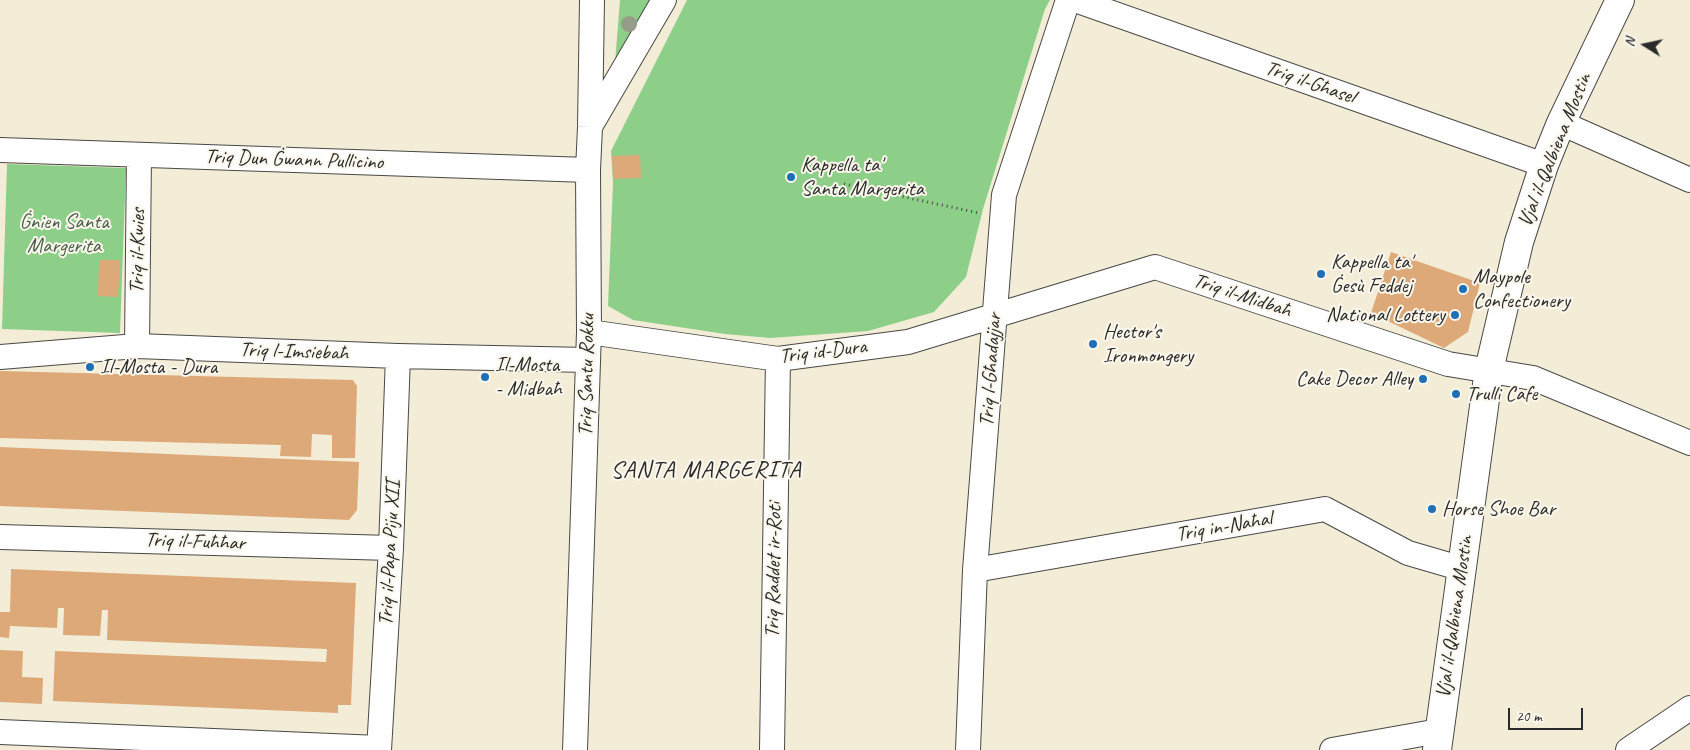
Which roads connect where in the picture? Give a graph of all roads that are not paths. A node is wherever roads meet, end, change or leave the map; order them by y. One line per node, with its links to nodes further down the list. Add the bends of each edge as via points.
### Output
1 (592, 0): 7 (street, Triq Santu Rokku)
2 (664, 0): 7 (street)
3 (1068, 0): 13 (street, Triq l-Għadajjar, via 1004,195)
4 (1075, 0): 10 (street, Triq il-Għasel)
5 (1620, 0): 6 (street, Vjal il-Qalbiena Mostin)
6 (1561, 124): 10 (street, Vjal il-Qalbiena Mostin); 12 (street)
7 (590, 127): 11 (street, Triq Santu Rokku)
8 (0, 150): 9 (street, Triq Dun Ġwann Pullicino)
9 (139, 155): 11 (street, Triq Dun Ġwann Pullicino); 15 (street, Triq il-Kwies)
10 (1544, 165): 20 (street, Vjal il-Qalbiena Mostin, via 1519,242)
11 (588, 170): 14 (street, Triq Santu Rokku)
12 (1690, 180)
13 (995, 315): 18 (street, Triq id-Dura, via 908,342); 20 (street, Triq il-Midbaħ, via 1155,267 1448,364); 25 (street, Triq l-Għadajjar)
14 (589, 332): 18 (street, Triq id-Dura); 19 (street, Triq Santu Rokku)
15 (137, 346): 16 (street, Triq l-Imsiebaħ); 17 (street, Triq l-Imsiebaħ)
16 (398, 356): 19 (street, Triq l-Imsiebaħ); 23 (street, Triq il-Papa Piju XII)
17 (0, 357)
18 (778, 359): 31 (street, Triq Raddet ir-Roti)
19 (588, 360): 30 (street, Triq Santu Rokku)
20 (1488, 370): 21 (street, Triq il-Midbaħ, via 1533,378); 24 (street, Vjal il-Qalbiena Mostin)
21 (1690, 444)
22 (0, 537): 23 (street, Triq il-Fuħħar)
23 (391, 548): 29 (street, Triq il-Papa Piju XII)
24 (1463, 569): 25 (street, Triq in-Naħal, via 1408,552 1325,509); 28 (street, Vjal il-Qalbiena Mostin)
25 (975, 570): 32 (street, Triq l-Għadajjar)
26 (1690, 708): 34 (street)
27 (0, 732): 29 (street)
28 (1438, 741): 33 (street)
29 (379, 749)
30 (575, 750)
31 (772, 750)
32 (968, 750)
33 (1332, 750)
34 (1628, 750)

